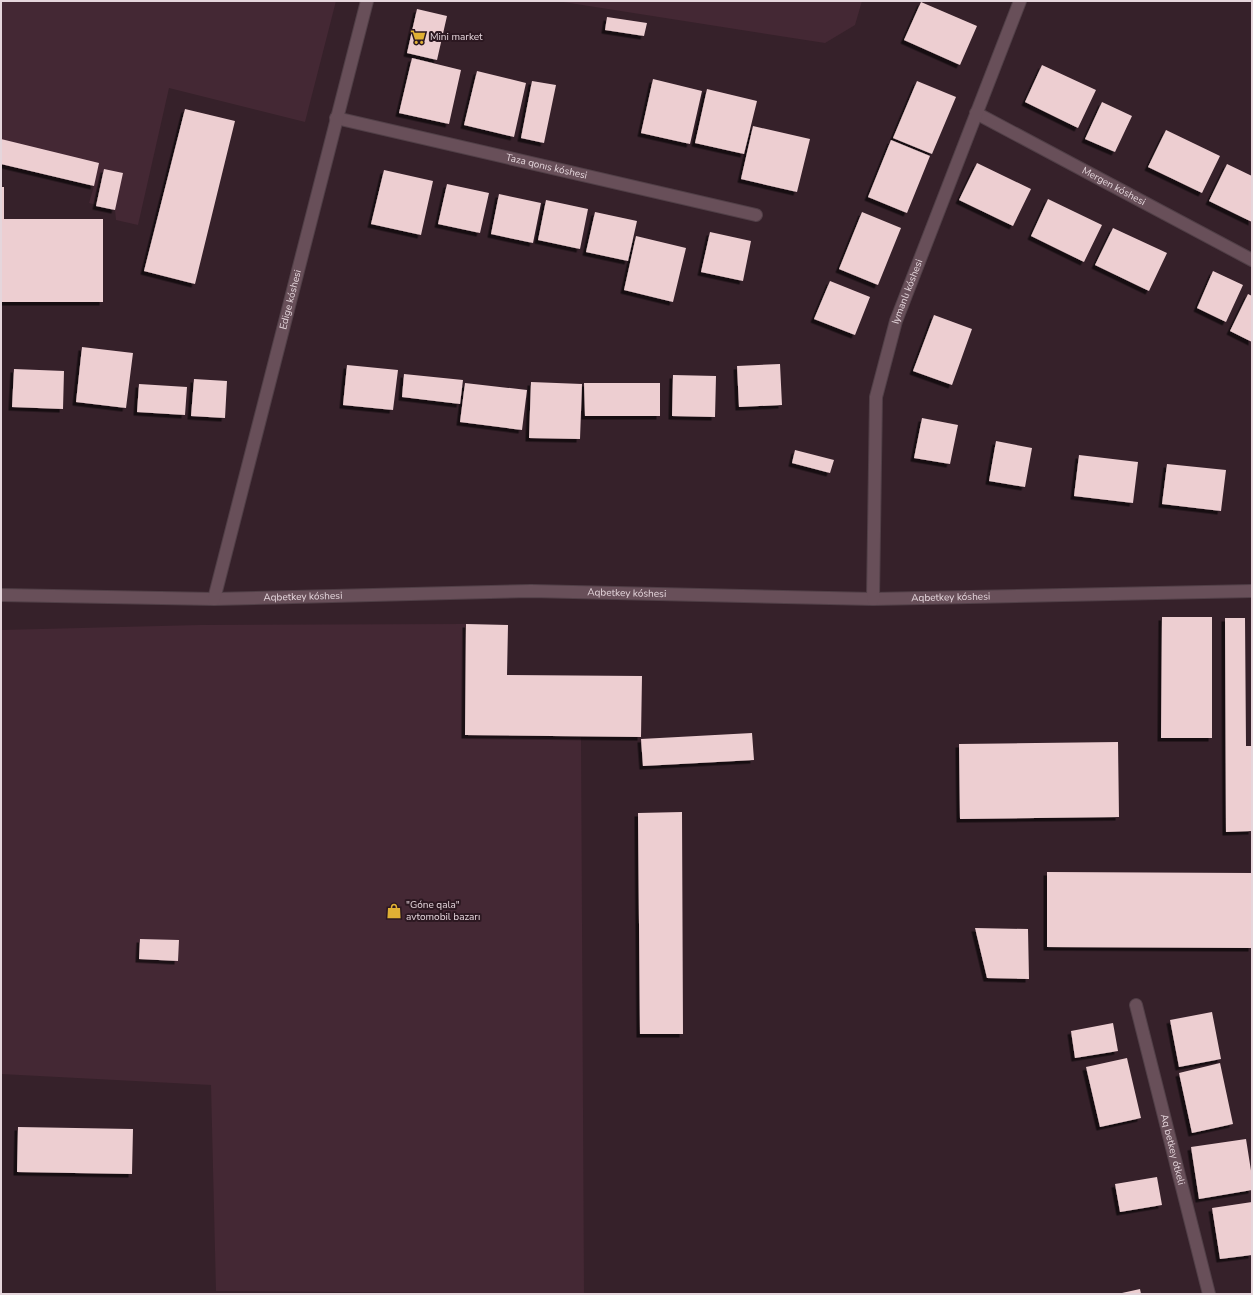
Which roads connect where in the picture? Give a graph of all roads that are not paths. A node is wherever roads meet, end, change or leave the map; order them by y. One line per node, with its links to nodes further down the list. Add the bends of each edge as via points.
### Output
1 (367, 1): 4 (street, Edige kóshesi)
2 (1020, 1): 3 (street, Iymanlı kóshesi)
3 (976, 113): 6 (street, Mergen kóshesi); 10 (street, Iymanlı kóshesi, via 896,321 876,397)
4 (336, 118): 5 (street, Taza qonıs kóshesi); 9 (street, Edige kóshesi)
5 (756, 215)
6 (1252, 260)
7 (1252, 591): 10 (street, Aqbetkey kóshesi)
8 (1, 595): 9 (street, Aqbetkey kóshesi)
9 (214, 599): 10 (street, Aqbetkey kóshesi, via 531,591)
10 (873, 599)
11 (1136, 1005): 12 (street, Aq betkey ótkeli)
12 (1209, 1294)

